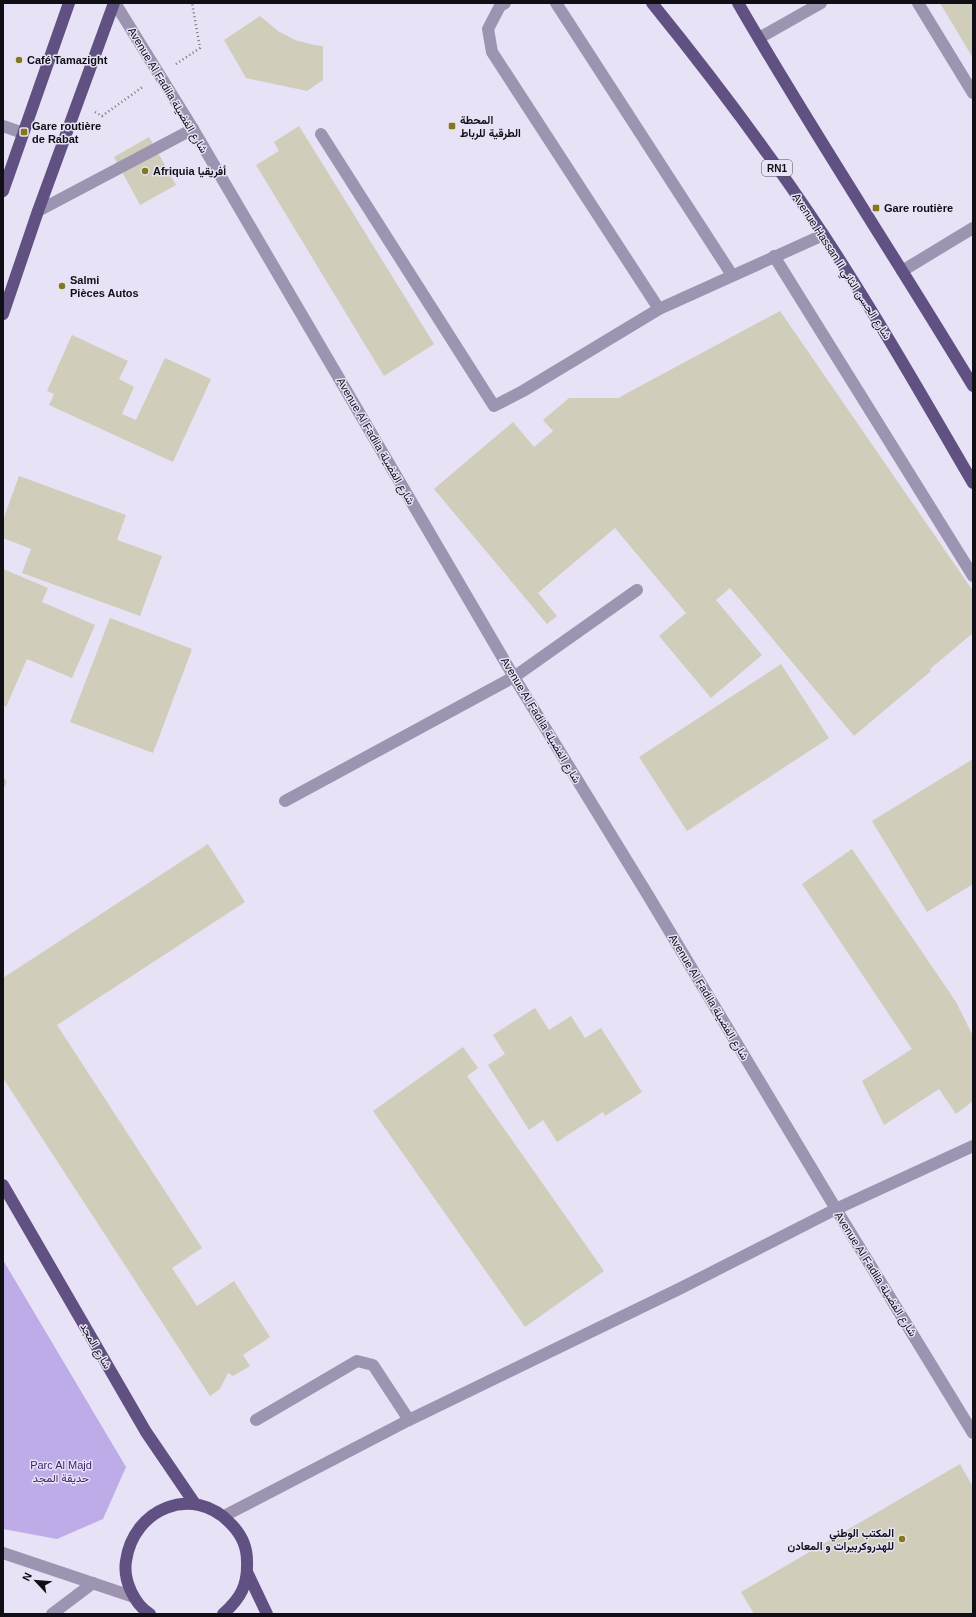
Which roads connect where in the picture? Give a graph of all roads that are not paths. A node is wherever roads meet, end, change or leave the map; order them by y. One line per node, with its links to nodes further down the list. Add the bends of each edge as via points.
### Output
1 (69, 3): 13 (main road)
2 (115, 3): 12 (street, Avenue Al Fadila شارع الفضيلة); 16 (main road)
3 (505, 3): 22 (street, via 500,6 488,29 492,52)
4 (556, 3): 21 (street)
5 (652, 3): 18 (main road, Avenue Hassan II شارع الحسن الثاني / RN1, via 740,117)
6 (738, 3): 9 (main road)
7 (821, 3): 9 (street)
8 (918, 3): 10 (street)
9 (758, 38): 20 (main road)
10 (973, 93)
11 (3, 126): 13 (street)
12 (192, 129): 16 (street); 28 (street, Avenue Al Fadila شارع الفضيلة)
13 (23, 133): 15 (main road)
14 (321, 134): 22 (street, via 494,406)
15 (3, 191)
16 (38, 211): 23 (main road)
17 (973, 228): 20 (street)
18 (823, 235): 19 (street); 25 (main road, Avenue Hassan II شارع الحسن الثاني / RN1, via 891,341)
19 (774, 256): 21 (street); 26 (street)
20 (902, 271): 24 (main road)
21 (732, 275): 22 (street)
22 (659, 309)
23 (3, 314)
24 (973, 386)
25 (973, 483)
26 (973, 576)
27 (637, 590): 28 (street)
28 (514, 677): 29 (street); 32 (street, Avenue Al Fadila شارع الفضيلة)
29 (285, 801)
30 (973, 1146): 32 (street)
31 (3, 1185): 36 (main road, شارع المجد, via 146,1432)
32 (836, 1209): 34 (street); 35 (street, Avenue Al Fadila شارع الفضيلة)
33 (256, 1420): 34 (street, via 357,1361 373,1365)
34 (409, 1420): 37 (street)
35 (973, 1433)
36 (195, 1504): 37 (main road, via 210,1508); 41 (main road, via 178,1504 162,1509 147,1518 136,1531 128,1547 125,1564 127,1581)
37 (224, 1516): 39 (main road, via 239,1532 247,1552)
38 (3, 1553): 40 (street)
39 (248, 1574): 44 (main road, via 243,1590 234,1604); 45 (main road)
40 (93, 1583): 41 (street); 42 (street)
41 (134, 1597): 43 (main road)
42 (52, 1614)
43 (150, 1614)
44 (223, 1614)
45 (267, 1614)

